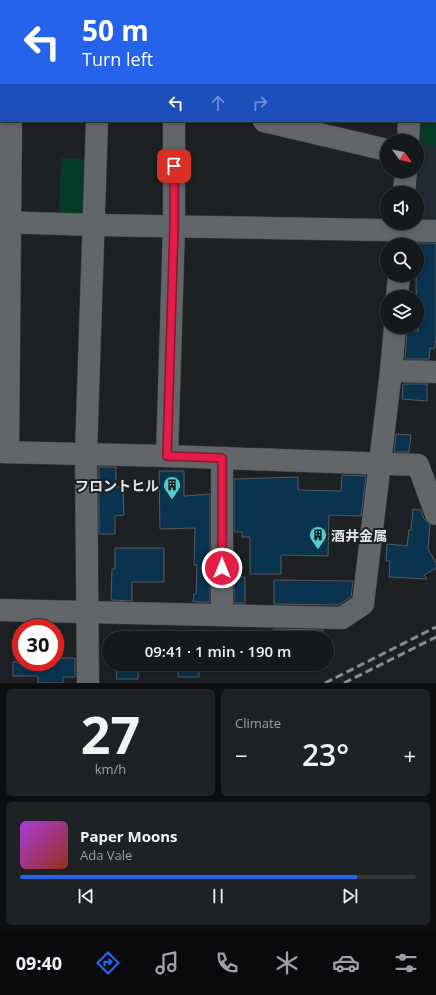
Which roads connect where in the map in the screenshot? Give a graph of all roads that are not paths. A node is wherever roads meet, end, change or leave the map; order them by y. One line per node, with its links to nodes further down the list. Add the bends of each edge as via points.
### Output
1 (11, 122): 8 (street)
2 (97, 122): 9 (street)
3 (174, 122): 10 (street)
4 (268, 122): 7 (street)
5 (409, 122): 6 (street)
6 (408, 134)
7 (380, 148)
8 (5, 222): 9 (street); 16 (street)
9 (94, 225): 10 (street); 17 (street)
10 (174, 227): 12 (street); 18 (street)
11 (436, 231): 12 (street)
12 (402, 233)
13 (394, 334): 14 (street)
14 (391, 371): 15 (street); 20 (street)
15 (436, 372)
16 (4, 452): 17 (street)
17 (86, 454): 18 (street); 23 (street)
18 (167, 456): 19 (street)
19 (222, 458): 20 (street); 24 (street)
20 (380, 463): 21 (street, via 418,465); 24 (street, via 363,604 342,618)
21 (436, 514)
22 (0, 610): 23 (street)
23 (87, 612): 24 (street); 25 (street)
24 (222, 615)
25 (88, 683)

